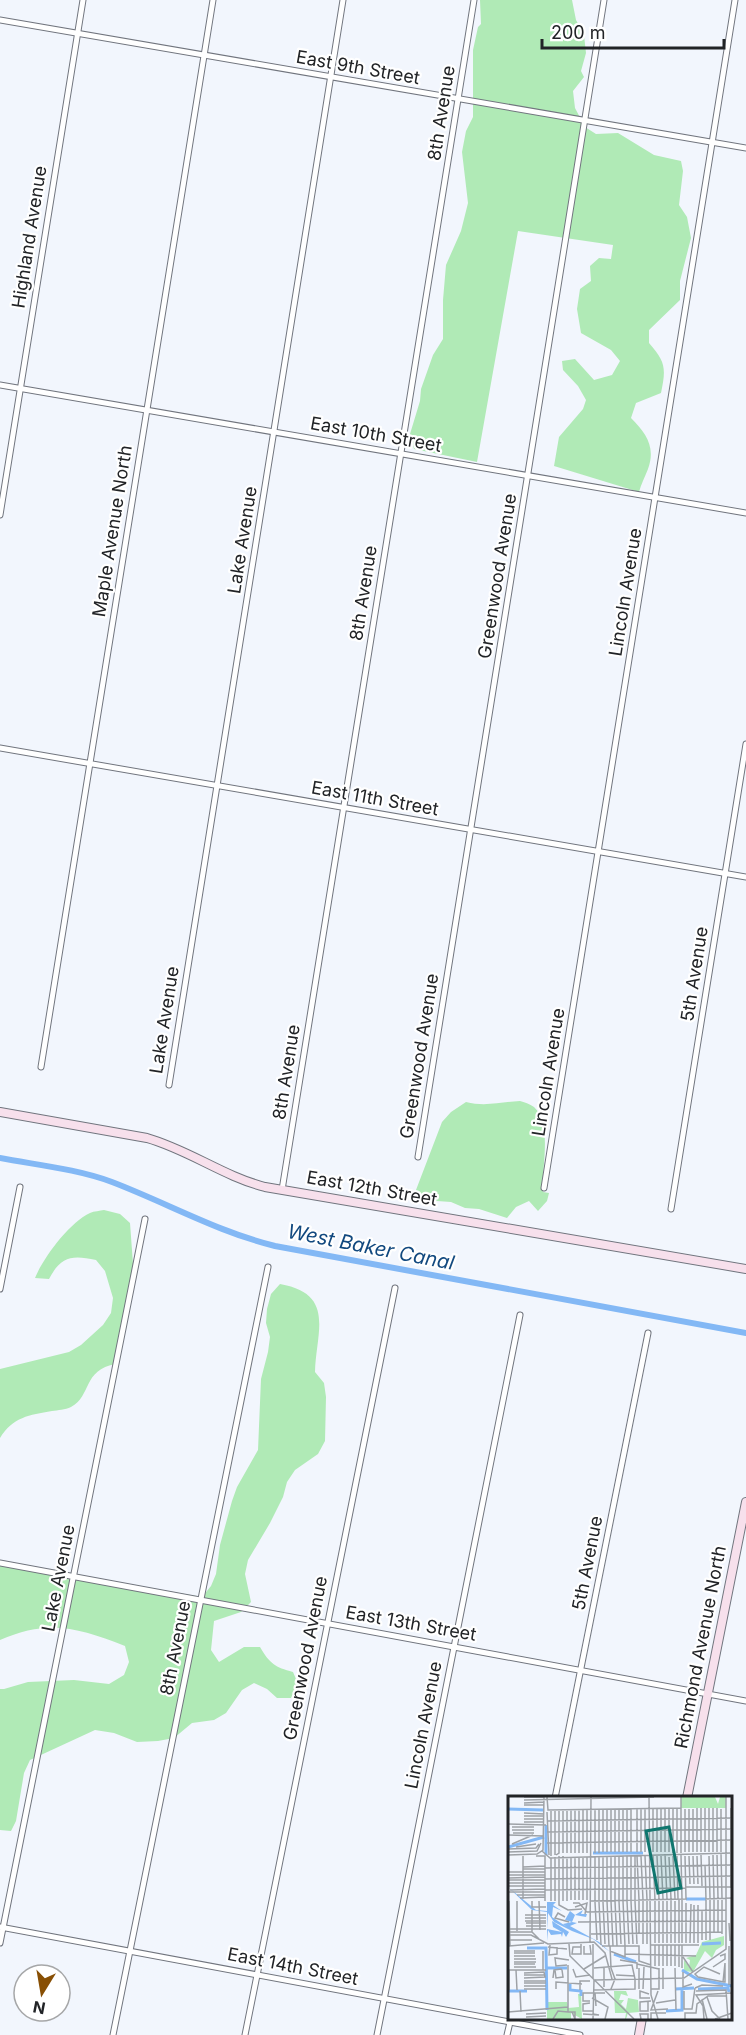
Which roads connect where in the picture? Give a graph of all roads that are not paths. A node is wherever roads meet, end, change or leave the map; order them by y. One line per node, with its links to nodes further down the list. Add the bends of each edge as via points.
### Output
1 (83, 0): 8 (street, Highland Avenue)
2 (213, 0): 9 (street, Maple Avenue North)
3 (344, 0): 10 (street, Lake Avenue)
4 (474, 0): 11 (street, 8th Avenue)
5 (604, 0): 12 (street, Greenwood Avenue)
6 (735, 0): 13 (street, Lincoln Avenue)
7 (0, 20): 8 (street, East 9th Street)
8 (77, 34): 9 (street, East 9th Street); 16 (street, Highland Avenue)
9 (204, 56): 10 (street, East 9th Street); 17 (street, Maple Avenue North)
10 (331, 77): 11 (street, East 9th Street); 18 (street, Lake Avenue)
11 (458, 99): 12 (street, East 9th Street); 19 (street, 8th Avenue)
12 (585, 121): 13 (street, East 9th Street); 20 (street, Greenwood Avenue)
13 (712, 143): 14 (street, East 9th Street); 21 (street, Lincoln Avenue)
14 (746, 148)
15 (0, 385): 16 (street, East 10th Street)
16 (20, 388): 17 (street, East 10th Street); 23 (street, Highland Avenue)
17 (148, 410): 18 (street, East 10th Street); 26 (street, Maple Avenue North)
18 (274, 432): 19 (street, East 10th Street); 27 (street, Lake Avenue)
19 (401, 454): 20 (street, East 10th Street); 28 (street, 8th Avenue)
20 (528, 476): 21 (street, East 10th Street); 29 (street, Greenwood Avenue)
21 (655, 497): 22 (street, East 10th Street); 30 (street, Lincoln Avenue)
22 (746, 513)
23 (0, 515)
24 (746, 744): 31 (street, 5th Avenue)
25 (0, 748): 26 (street, East 11th Street)
26 (89, 764): 27 (street, East 11th Street); 33 (street, Maple Avenue North)
27 (217, 786): 28 (street, East 11th Street); 34 (street, Lake Avenue)
28 (344, 808): 29 (street, East 11th Street); 39 (street, 8th Avenue)
29 (471, 830): 30 (street, East 11th Street); 36 (street, Greenwood Avenue)
30 (598, 852): 31 (street, East 11th Street); 38 (street, Lincoln Avenue)
31 (725, 873): 32 (street, East 11th Street); 40 (street, 5th Avenue)
32 (746, 877)
33 (41, 1067)
34 (169, 1085)
35 (0, 1112): 39 (street, East 12th Street, via 147,1138 236,1178)
36 (418, 1157)
37 (21, 1187): 44 (street)
38 (544, 1188)
39 (282, 1190): 43 (street, East 12th Street)
40 (671, 1209)
41 (146, 1219): 50 (street, Lake Avenue)
42 (268, 1267): 51 (street, 8th Avenue)
43 (746, 1269)
44 (0, 1288)
45 (395, 1288): 52 (street, Greenwood Avenue)
46 (520, 1315): 53 (street, Lincoln Avenue)
47 (648, 1333): 54 (street, 5th Avenue)
48 (746, 1502): 55 (street, Richmond Avenue North)
49 (0, 1563): 50 (street, East 13th Street)
50 (74, 1576): 51 (street, East 13th Street); 59 (street, Lake Avenue)
51 (200, 1600): 52 (street, East 13th Street); 61 (street, 8th Avenue)
52 (327, 1623): 53 (street, East 13th Street); 62 (street, Greenwood Avenue)
53 (454, 1646): 54 (street, East 13th Street); 63 (street, Lincoln Avenue)
54 (581, 1670): 55 (street, East 13th Street); 57 (street, 5th Avenue)
55 (708, 1693): 56 (street, East 13th Street); 58 (street, Richmond Avenue North)
56 (746, 1701)
57 (555, 1796)
58 (687, 1796)
59 (2, 1928): 60 (street, Lake Avenue); 61 (street, East 14th Street)
60 (0, 1943)
61 (129, 1952): 62 (street, East 14th Street); 67 (street, 8th Avenue)
62 (257, 1975): 63 (street, East 14th Street); 68 (street, Greenwood Avenue)
63 (384, 1999): 64 (street, East 14th Street); 69 (street, Lincoln Avenue)
64 (508, 2020)
65 (510, 2020): 70 (street); 71 (street, East 14th Street)
66 (642, 2020): 72 (street)
67 (113, 2035)
68 (245, 2035)
69 (376, 2035)
70 (507, 2035)
71 (580, 2035)
72 (639, 2035)

